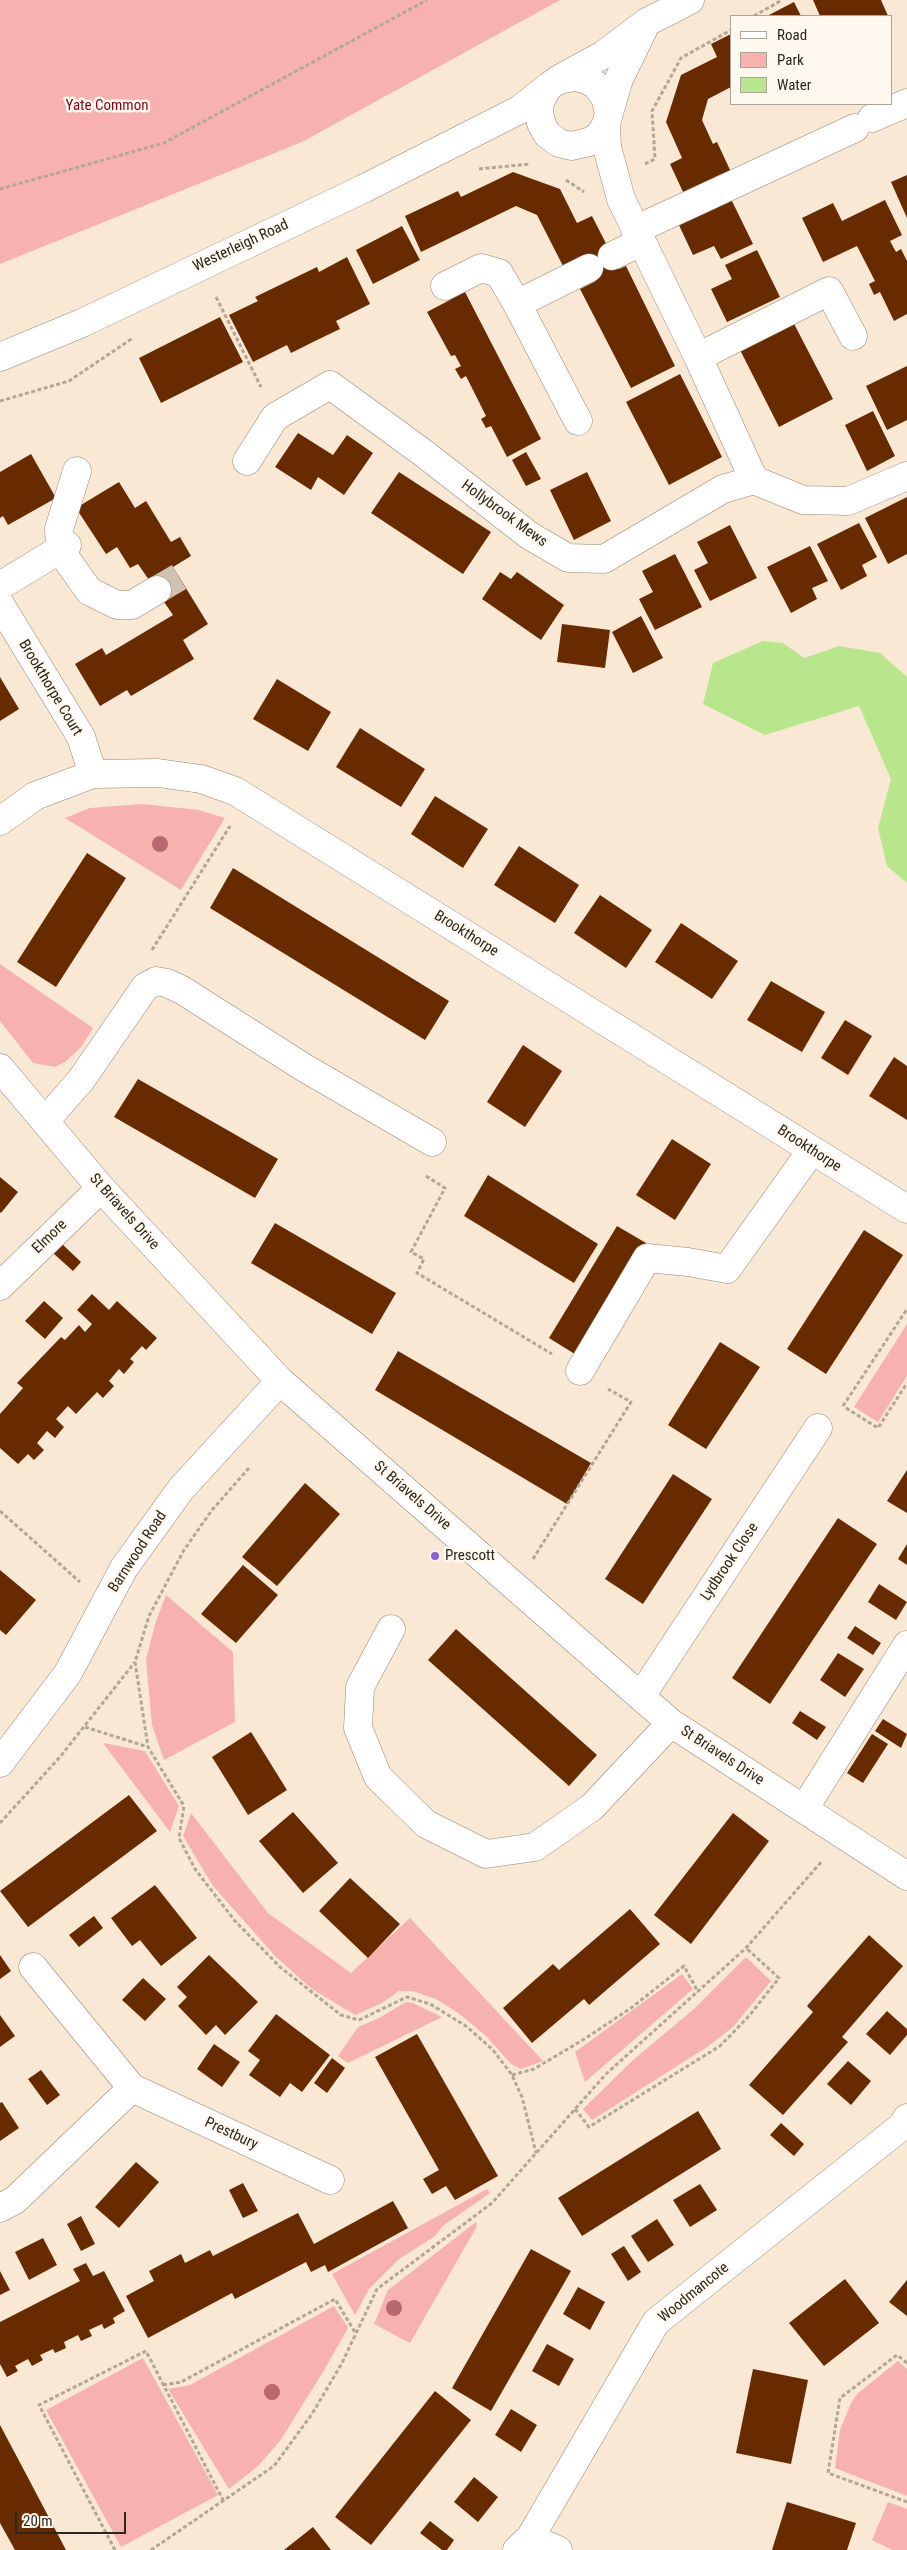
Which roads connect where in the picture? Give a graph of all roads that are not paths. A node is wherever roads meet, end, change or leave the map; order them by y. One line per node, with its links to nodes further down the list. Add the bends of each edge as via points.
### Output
1 (690, 0): 2 (street, Westerleigh Road)
2 (647, 22): 3 (street, Westerleigh Road, via 603,55); 5 (street, via 622,72)
3 (553, 84): 5 (street, via 574,77 596,85 605,97); 6 (street, Westerleigh Road, via 520,110); 7 (street, via 540,102 539,111 541,123)
4 (907, 103): 9 (street)
5 (607, 119): 7 (street, via 599,136 590,142 578,146); 8 (street, via 607,147)
6 (481, 130): 7 (street); 13 (street, Westerleigh Road, via 82,323)
7 (553, 138): 8 (street, via 595,166)
8 (621, 199): 9 (street)
9 (638, 236): 11 (street, via 600,262); 14 (street)
10 (445, 286): 11 (street, via 481,268 499,273)
11 (517, 304): 15 (street)
12 (852, 336): 14 (street, via 829,291)
13 (0, 357)
14 (698, 358): 19 (street)
15 (578, 421)
16 (247, 461): 19 (street, Hollybrook Mews, via 275,417 330,385 530,536 568,558 604,559 722,489)
17 (77, 471): 20 (street, via 59,529)
18 (907, 476): 19 (street, via 848,501 803,500)
19 (754, 480)
20 (64, 547): 21 (street); 22 (street, via 89,591 117,605 132,605)
21 (0, 586)
22 (157, 590)
23 (0, 604): 24 (street, Brookthorpe Court, via 81,737)
24 (94, 774): 25 (street, Brookthorpe, via 35,796); 29 (street, Brookthorpe, via 158,773 201,779 235,791)
25 (0, 821)
26 (0, 1068): 27 (street, St Briavels Drive)
27 (45, 1122): 28 (street, via 81,1080 144,987 156,981 182,990 303,1067); 30 (street, St Briavels Drive)
28 (432, 1142)
29 (812, 1150): 31 (street, Brookthorpe); 33 (street, via 727,1269 647,1258)
30 (101, 1188): 32 (street, Elmore); 34 (street, St Briavels Drive)
31 (907, 1210)
32 (0, 1286)
33 (580, 1372)
34 (280, 1381): 38 (street, St Briavels Drive); 40 (street, Barnwood Road, via 181,1489 124,1568 68,1673)
35 (818, 1428): 38 (street, Lydbrook Close)
36 (391, 1629): 39 (street, via 360,1686 358,1728 378,1777 426,1824 486,1854 535,1848 592,1807)
37 (907, 1645): 41 (street)
38 (641, 1696): 39 (street, St Briavels Drive)
39 (671, 1723): 41 (street, St Briavels Drive)
40 (1, 1762)
41 (804, 1809): 42 (street, St Briavels Drive)
42 (907, 1876)
43 (34, 1967): 44 (street, Prestbury)
44 (132, 2088): 46 (street, Prestbury); 47 (street, via 15,2200)
45 (905, 2125): 48 (street, Woodmancote, via 656,2322)
46 (330, 2180)
47 (0, 2208)
48 (523, 2544): 49 (street, Woodmancote)
49 (558, 2550)

